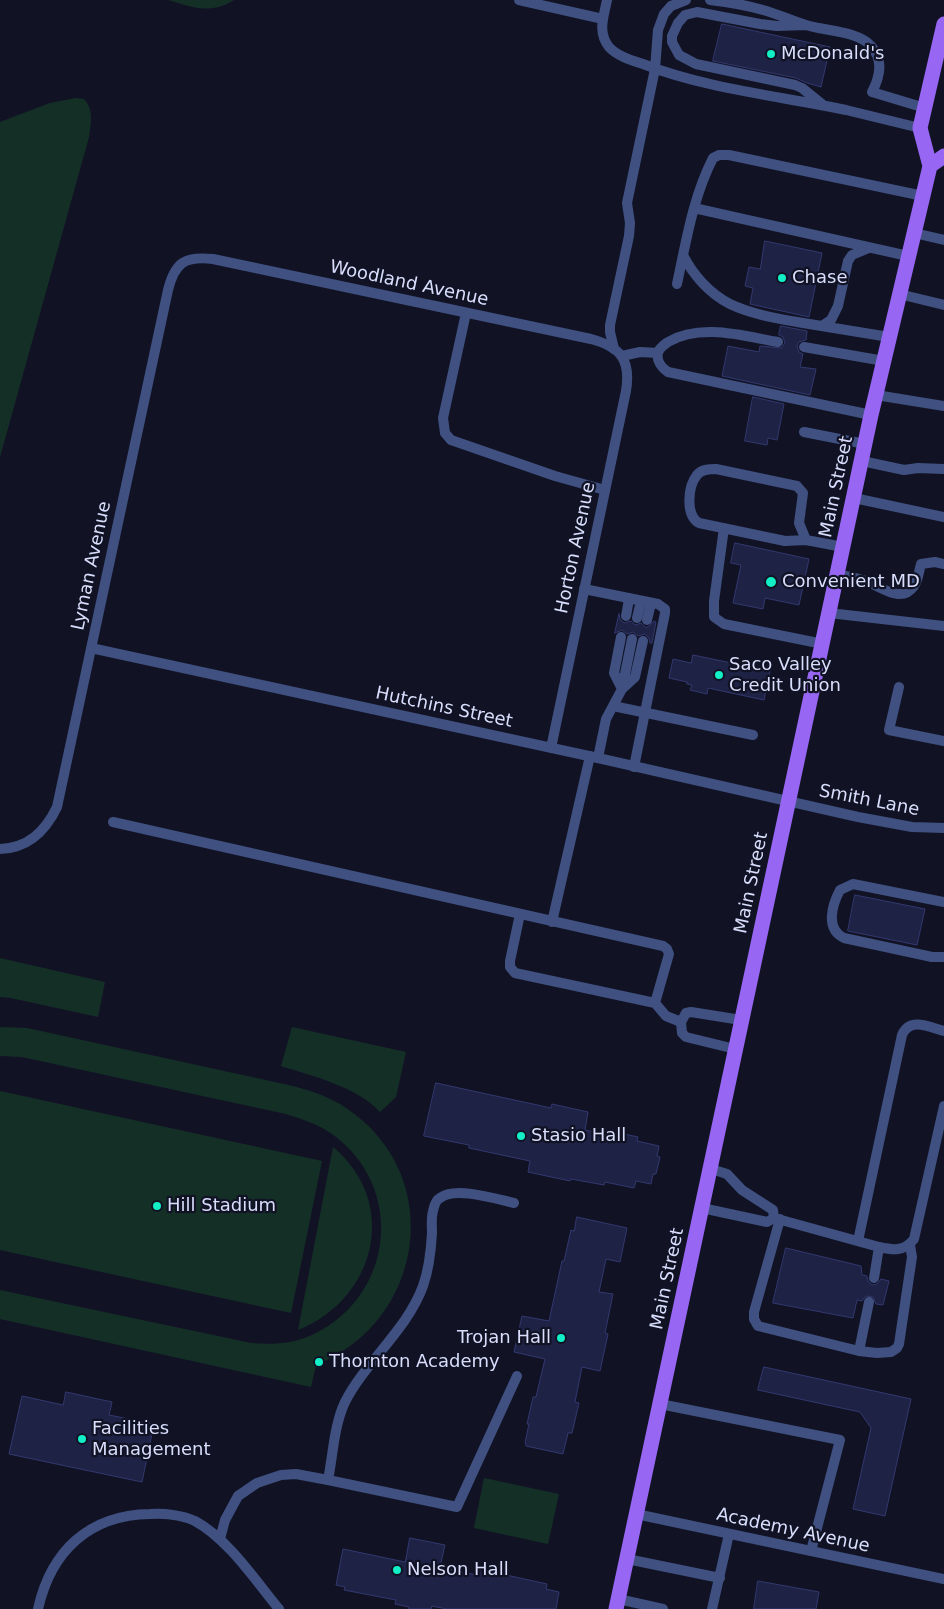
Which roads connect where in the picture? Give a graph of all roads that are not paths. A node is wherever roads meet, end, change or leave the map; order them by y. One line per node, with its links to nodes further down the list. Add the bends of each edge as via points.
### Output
1 (519, 0): 6 (street)
2 (607, 0): 6 (street)
3 (686, 0): 9 (street, Horton Avenue, via 670,6 664,14 658,30)
4 (710, 0): 5 (street)
5 (763, 5): 8 (street)
6 (603, 19): 9 (street, via 601,31 610,48)
7 (944, 24): 11 (main road, Main Street)
8 (806, 25): 10 (street, via 768,25 692,12 678,23 672,42 679,55 696,64 795,85); 11 (street, via 862,38 878,57 878,81 872,92)
9 (654, 69): 10 (street); 31 (street, Horton Avenue, via 627,202 630,223 610,325)
10 (825, 106): 12 (street)
11 (925, 108): 12 (main road, Main Street)
12 (920, 128): 14 (main road, Main Street)
13 (944, 156): 14 (main road)
14 (930, 166): 15 (main road, Main Street)
15 (922, 196): 16 (street, via 719,155 713,158); 17 (main road, Main Street)
16 (694, 208): 19 (street); 20 (street)
17 (914, 233): 18 (street); 21 (main road, Main Street)
18 (944, 240)
19 (870, 248): 21 (street); 27 (street, via 852,255 848,261 838,306 831,320)
20 (683, 255): 23 (street); 27 (street, via 702,282 729,304)
21 (908, 256): 24 (main road, Main Street)
22 (184, 261): 26 (street, Woodland Avenue, via 213,259); 60 (street, Lyman Avenue, via 176,268 168,290)
23 (677, 284)
24 (899, 294): 25 (street); 28 (main road, Main Street)
25 (944, 305)
26 (466, 313): 31 (street, Woodland Avenue, via 603,342); 41 (street, via 443,418 445,433 451,440)
27 (822, 326): 28 (street)
28 (889, 337): 33 (main road, Main Street)
29 (778, 342): 32 (street, via 723,333 695,333 669,342)
30 (804, 347): 33 (street)
31 (618, 352): 32 (street); 41 (street, Horton Avenue, via 628,370 628,378)
32 (658, 353): 36 (street, via 658,360 668,372)
33 (884, 361): 34 (main road, Main Street)
34 (876, 395): 35 (street); 36 (main road, Main Street)
35 (944, 406)
36 (871, 415): 38 (main road, Main Street)
37 (804, 432): 38 (street)
38 (865, 444): 39 (main road, Main Street)
39 (862, 461): 40 (street, via 904,470); 42 (main road, Main Street)
40 (944, 469)
41 (605, 490): 49 (street, Horton Avenue)
42 (854, 498): 43 (street); 46 (main road, Main Street)
43 (944, 517)
44 (724, 528): 45 (street, via 785,541); 45 (street, via 699,523 690,514 694,482 708,469 716,468 802,489 800,524); 59 (street, via 714,617 724,624)
45 (806, 540): 46 (street)
46 (843, 547): 48 (main road, Main Street)
47 (944, 564): 48 (street, via 921,564 914,587 896,595 868,582)
48 (838, 574): 52 (main road, Main Street)
49 (584, 589): 50 (street); 67 (street, Horton Avenue)
50 (629, 598): 51 (street); 53 (street)
51 (646, 602): 54 (street); 55 (street); 64 (street, via 663,606 665,613)
52 (829, 613): 56 (street); 59 (main road, Main Street)
53 (626, 616)
54 (637, 618)
55 (648, 620)
56 (944, 626)
57 (622, 637): 62 (street, via 614,673)
58 (638, 640): 62 (street, via 635,677)
59 (823, 644): 70 (main road, Main Street)
60 (91, 648): 67 (street, Hutchins Street); 73 (street, Lyman Avenue, via 57,808 46,827 31,841)
61 (899, 687): 66 (street, via 889,730)
62 (622, 689): 63 (street)
63 (613, 706): 64 (street); 68 (street)
64 (644, 712): 65 (street); 69 (street)
65 (753, 735)
66 (944, 742)
67 (551, 748): 68 (street, Hutchins Street)
68 (594, 757): 69 (street, Hutchins Street); 76 (street)
69 (634, 766): 70 (street, Hutchins Street)
70 (789, 801): 72 (street, Smith Lane, via 912,827); 79 (main road, Main Street)
71 (113, 822): 75 (street)
72 (944, 828)
73 (0, 849)
74 (944, 902): 77 (street, via 853,884 840,890 832,919 835,932 844,938)
75 (520, 914): 76 (street); 78 (street, via 510,961 515,973)
76 (552, 922): 78 (street, via 667,949 669,954)
77 (944, 957)
78 (655, 1003): 80 (street, via 666,1016)
79 (741, 1020): 80 (street, via 691,1012 686,1013); 82 (main road, Main Street)
80 (681, 1022): 82 (street, via 682,1033 686,1037)
81 (944, 1031): 88 (street, via 911,1024 902,1035)
82 (735, 1049): 84 (main road, Main Street)
83 (944, 1106): 89 (street, via 914,1240)
84 (711, 1169): 86 (main road, Main Street); 87 (street, via 727,1174 742,1190 773,1210)
85 (514, 1203): 96 (street, via 463,1193 445,1195 436,1202 423,1284 403,1322 353,1389 340,1413)
86 (702, 1208): 87 (street, via 767,1222); 95 (main road, Main Street)
87 (777, 1219): 88 (street); 93 (street, via 754,1312 758,1326)
88 (858, 1241): 90 (street)
89 (910, 1245): 90 (street, via 894,1250); 93 (street, via 912,1256 897,1348 886,1353)
90 (879, 1247): 91 (street)
91 (874, 1278)
92 (869, 1302): 93 (street)
93 (859, 1351)
94 (517, 1376): 96 (street, via 457,1507)
95 (660, 1404): 97 (main road, Main Street); 100 (street, via 840,1440)
96 (328, 1480): 99 (street, via 296,1474 256,1483 238,1496 225,1520)
97 (636, 1514): 98 (street, Academy Avenue); 101 (main road, Main Street)
98 (729, 1534): 100 (street, Academy Avenue); 102 (street)
99 (220, 1539): 105 (street, via 193,1520 161,1513 127,1516 101,1524 78,1537 66,1549 51,1571); 106 (street)
100 (811, 1551): 103 (street, Academy Avenue)
101 (627, 1559): 102 (street); 104 (main road, Main Street)
102 (720, 1578): 108 (street)
103 (944, 1579)
104 (617, 1604): 107 (street)
105 (38, 1609)
106 (279, 1609)
107 (663, 1609)
108 (712, 1609)

